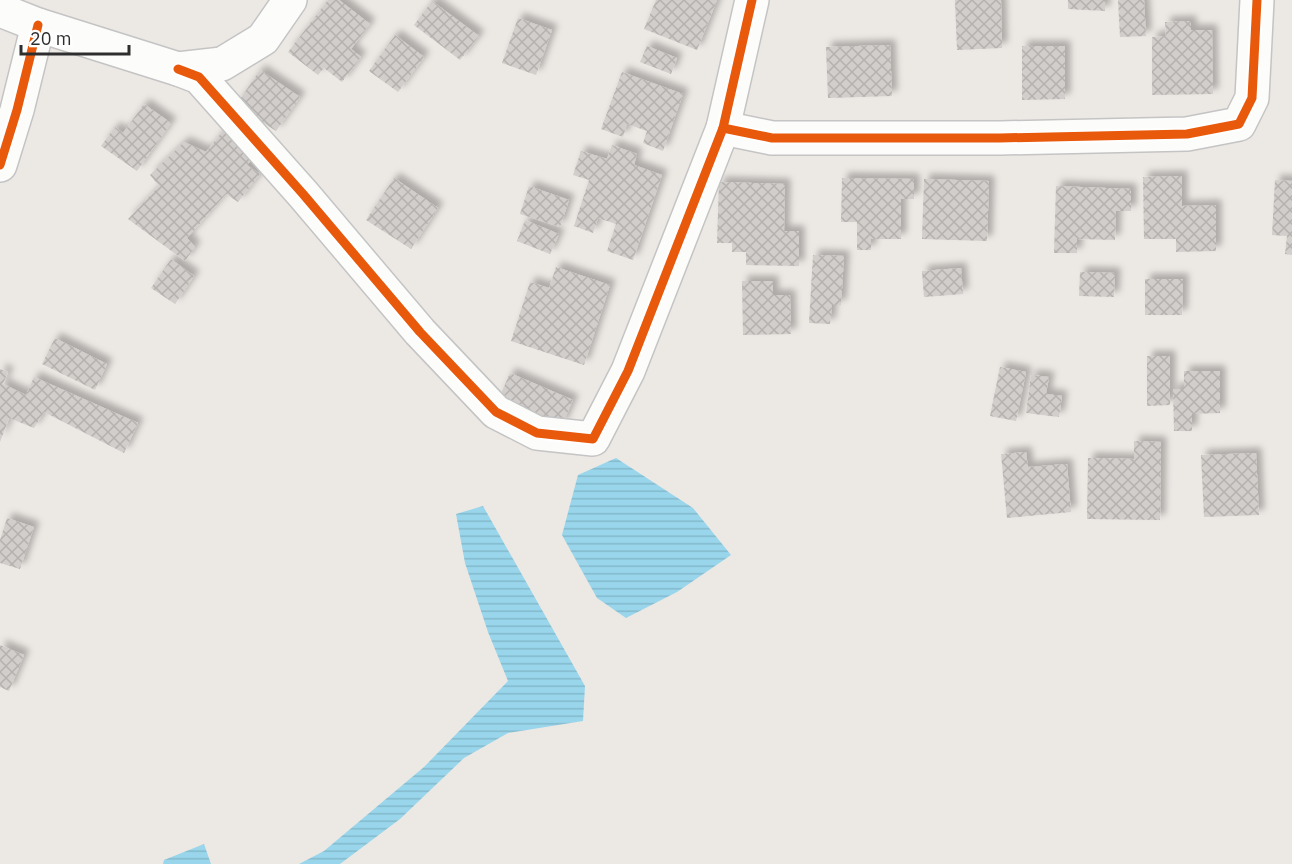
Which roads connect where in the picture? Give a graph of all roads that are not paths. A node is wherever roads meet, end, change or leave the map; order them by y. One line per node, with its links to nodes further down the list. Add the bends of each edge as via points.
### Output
1 (290, 0): 6 (street, via 263,39 222,64)
2 (752, 0): 7 (street)
3 (1257, 0): 7 (street, via 1252,98 1239,124 1187,134 1000,138 772,138)
4 (0, 10): 5 (street)
5 (38, 25): 6 (street); 8 (street)
6 (178, 69): 7 (street, via 199,77 420,332 496,412 537,433 593,439 628,371)
7 (723, 128)
8 (0, 165)

